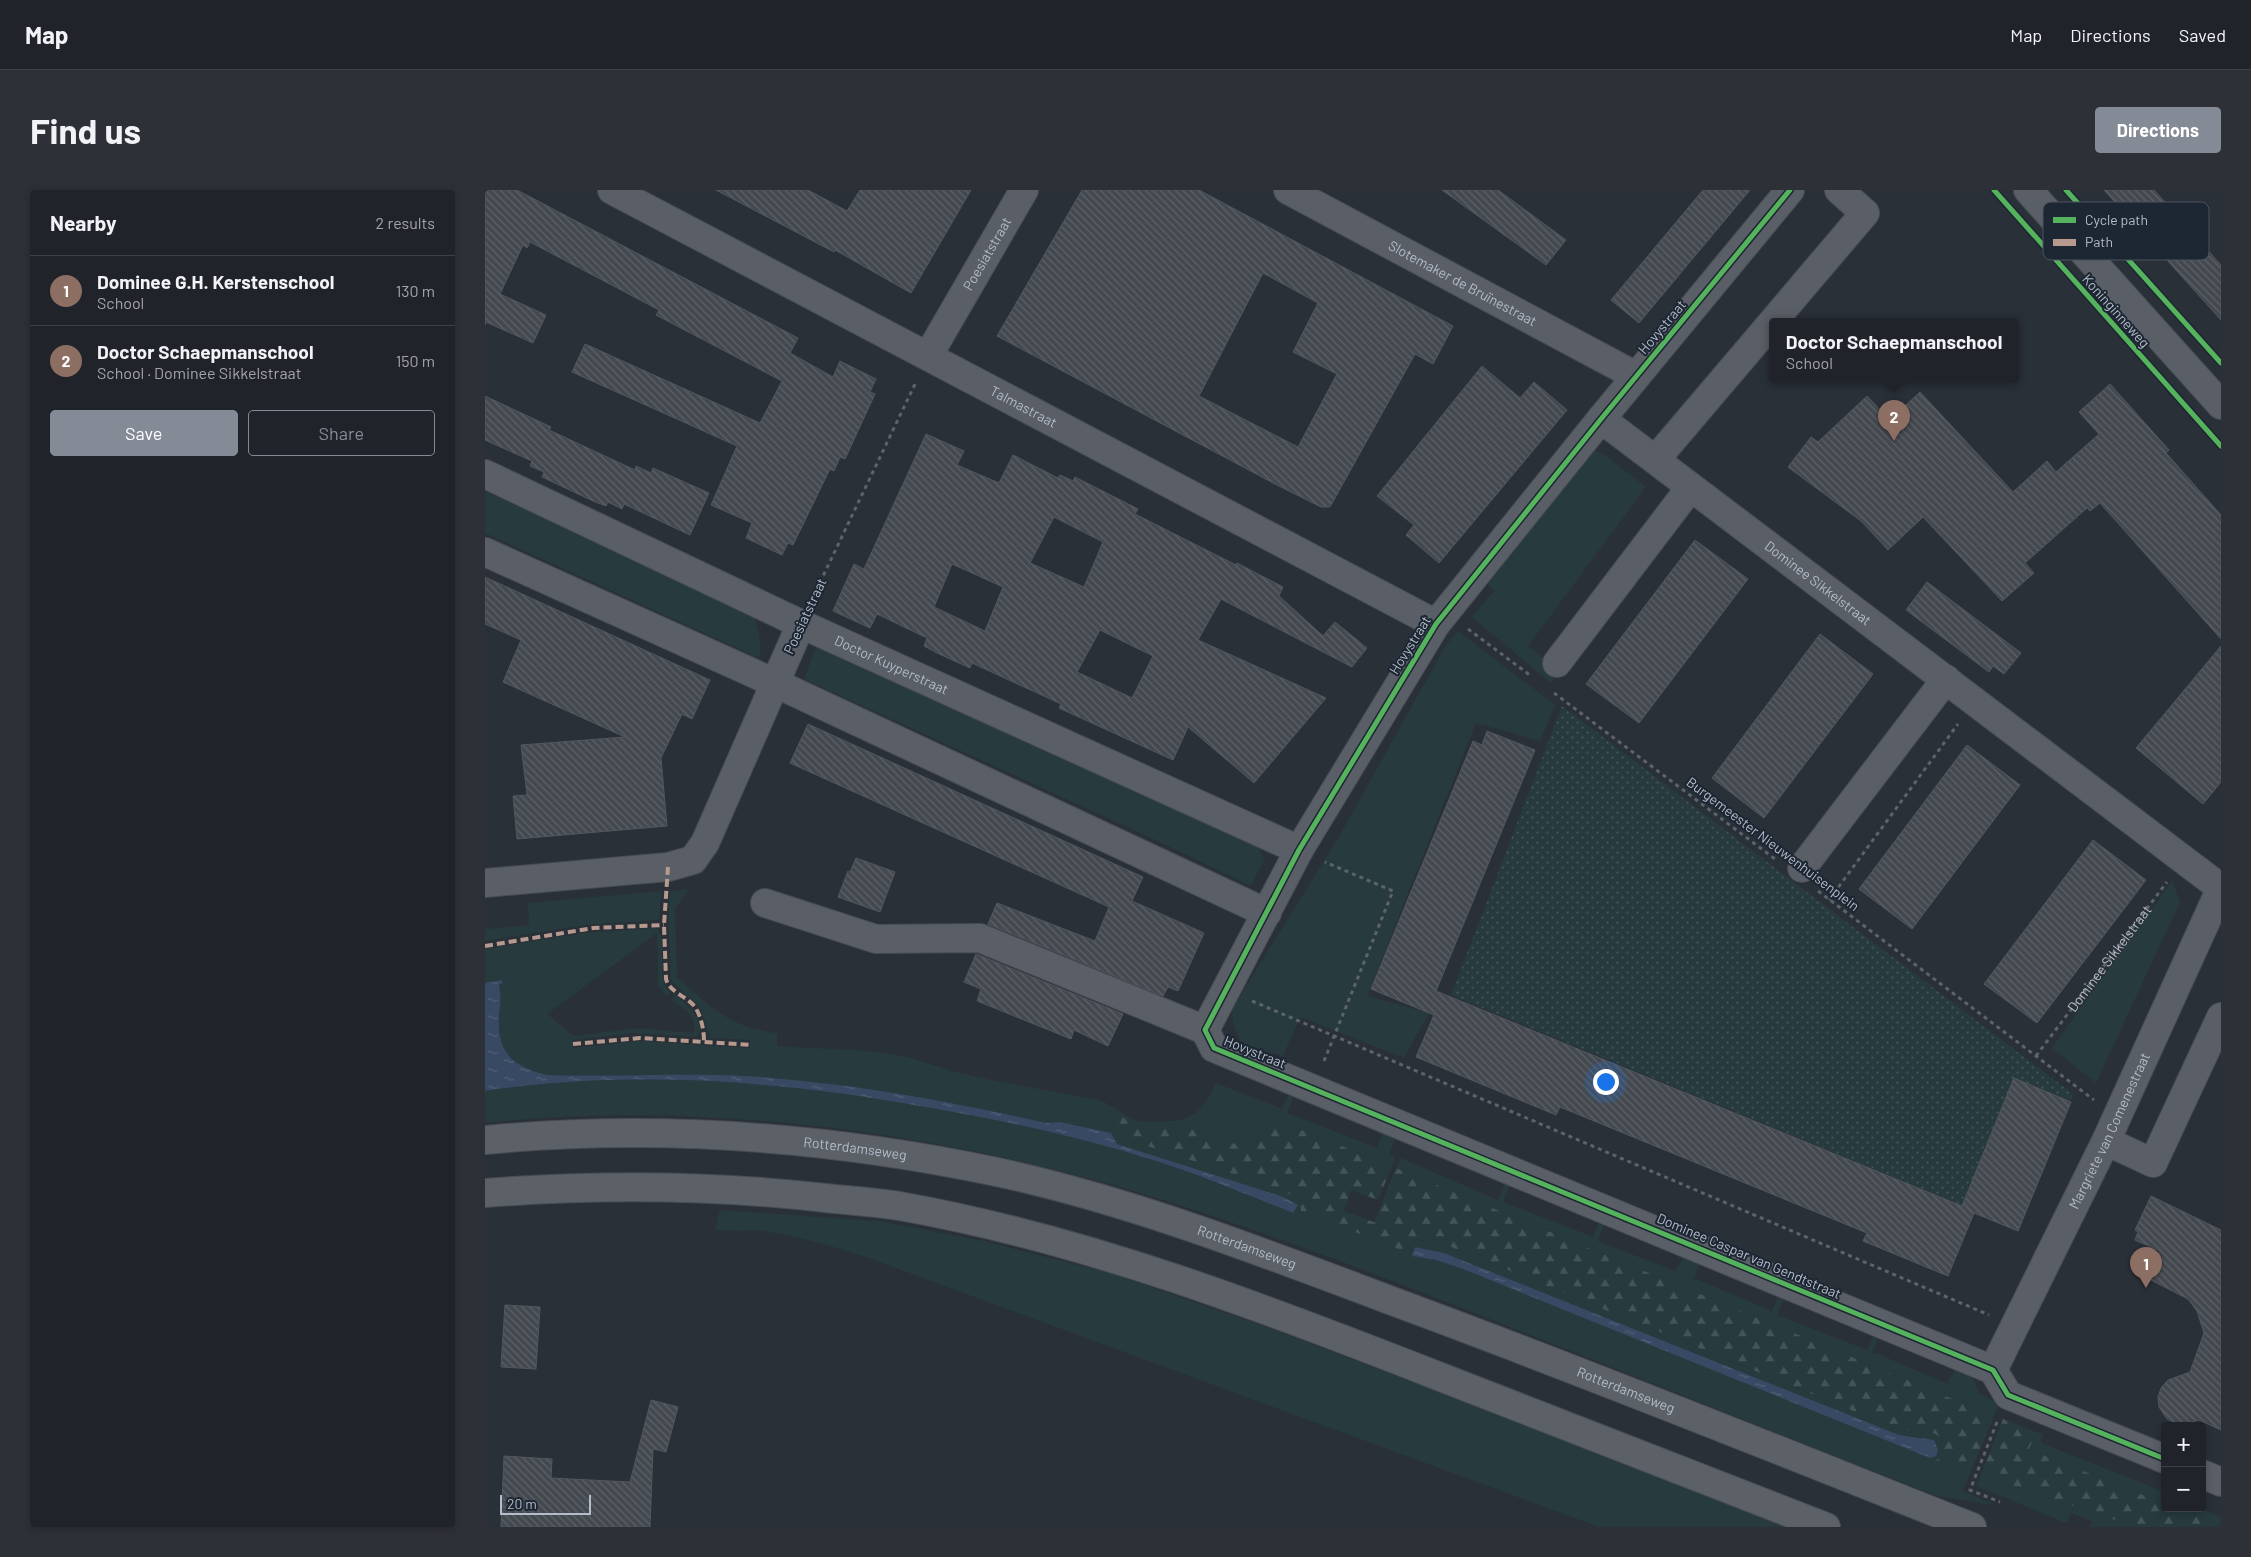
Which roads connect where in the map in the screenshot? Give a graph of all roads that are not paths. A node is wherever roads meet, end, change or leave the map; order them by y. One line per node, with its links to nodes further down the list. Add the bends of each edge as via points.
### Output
1 (612, 190): 11 (street, Talmastraat)
2 (1024, 190): 11 (street, Poesiatstraat)
3 (1288, 190): 12 (street, Slotemaker de Bruïnestraat)
4 (1790, 190): 12 (street, Hovystraat)
5 (1839, 190): 9 (street, via 1865,213)
6 (2028, 190): 7 (street, Koninginneweg)
7 (2043, 207)
8 (2091, 260): 13 (street, Koninginneweg)
9 (1776, 318)
10 (1769, 326): 15 (street)
11 (928, 356): 20 (street, Talmastraat)
12 (1636, 376): 14 (street, Hovystraat)
13 (2221, 405)
14 (1601, 419): 15 (street, Dominee Sikkelstraat); 20 (street, Hovystraat)
15 (1656, 459): 17 (street, Dominee Sikkelstraat)
16 (485, 474): 19 (street, Doctor Kuyperstraat)
17 (1690, 488): 21 (street); 22 (street, Dominee Sikkelstraat)
18 (485, 552): 23 (street)
19 (801, 624): 23 (street, Poesiatstraat); 24 (street, Doctor Kuyperstraat)
20 (1436, 624): 24 (street, Hovystraat)
21 (1557, 663)
22 (1946, 680): 25 (street); 27 (street, Dominee Sikkelstraat)
23 (775, 683): 26 (street, Poesiatstraat, via 705,843 693,860 668,867); 29 (street)
24 (1299, 850): 29 (street, Hovystraat)
25 (1799, 873)
26 (485, 883)
27 (2221, 888): 30 (street, Margriete van Comenestraat)
28 (765, 903): 32 (street, via 876,939 980,938)
29 (1267, 913): 32 (street, Hovystraat)
30 (2212, 932): 34 (street, Margriete van Comenestraat)
31 (2221, 1016): 34 (street, via 2153,1163)
32 (1205, 1030): 33 (street, Hovystraat, via 1214,1048)
33 (1313, 1087): 37 (street, Dominee Caspar van Gendtstraat)
34 (2111, 1129): 37 (street, Margriete van Comenestraat)
35 (485, 1140): 42 (main road, Rotterdamseweg, via 591,1134 671,1134 780,1140 889,1152 1000,1173 1199,1230 1470,1330)
36 (485, 1193): 41 (main road, via 571,1186 702,1187 903,1207 1013,1230 1162,1274 1291,1318)
37 (1993, 1370): 38 (street, via 2008,1395)
38 (2161, 1457)
39 (2206, 1476): 40 (street)
40 (2221, 1482)
41 (1826, 1527)
42 (1972, 1527)

